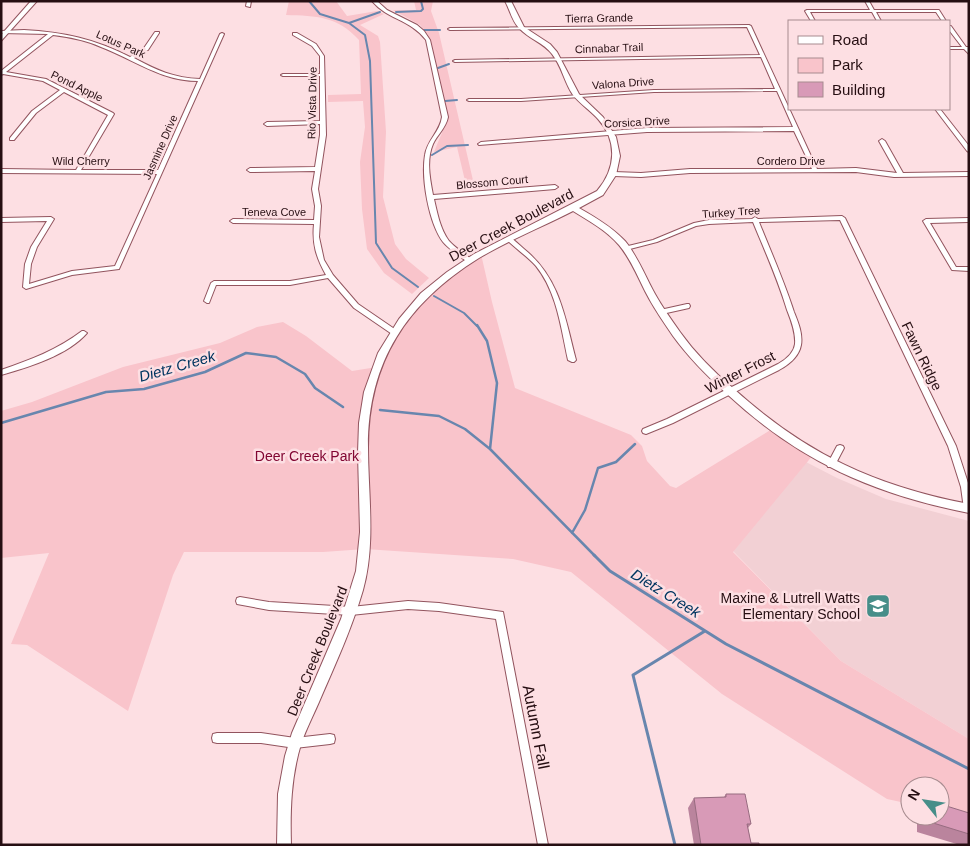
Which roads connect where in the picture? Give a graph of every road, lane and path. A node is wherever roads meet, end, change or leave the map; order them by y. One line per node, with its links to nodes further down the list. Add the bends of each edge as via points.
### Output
1 (34, 1): 13 (street)
2 (374, 1): 53 (street, via 416,26 429,43 445,117 429,146)
3 (508, 1): 9 (street)
4 (867, 1): 5 (street)
5 (873, 11): 6 (street, via 807,10); 7 (street); 8 (street, via 937,11)
6 (812, 20)
7 (878, 20)
8 (943, 20)
9 (522, 28): 11 (street, Tierra Grande); 22 (street, Tierra Grande, via 748,26); 24 (street, via 548,46)
10 (950, 28): 20 (street)
11 (450, 29)
12 (1, 32): 13 (street, Lotus Park)
13 (9, 32): 14 (street, Lotus Park); 18 (street)
14 (51, 34): 23 (street, Lotus Park, via 94,42); 26 (street)
15 (156, 34): 23 (street, via 146,49)
16 (222, 34): 29 (street, Jasmine Drive)
17 (295, 34): 28 (street, Rio Vista Drive, via 320,51)
18 (1, 39)
19 (950, 48): 20 (street)
20 (967, 48): 21 (street)
21 (969, 53)
22 (762, 56): 24 (street, Cinnabar Trail); 31 (street)
23 (131, 58): 29 (street, Lotus Park, via 175,78)
24 (560, 60): 25 (street, Cinnabar Trail); 32 (street)
25 (456, 61)
26 (2, 74): 30 (street, Pond Apple, via 33,77)
27 (283, 75): 28 (street)
28 (323, 75): 35 (street, Rio Vista Drive)
29 (202, 80): 48 (street, Jasmine Drive)
30 (63, 90): 39 (street, via 34,112); 44 (street, Pond Apple, via 111,114)
31 (778, 90): 32 (street, Valona Drive, via 654,91); 37 (street)
32 (578, 96): 33 (street, Valona Drive); 38 (street, via 600,116)
33 (469, 100)
34 (939, 110): 42 (street)
35 (323, 122): 36 (street); 43 (street, Rio Vista Drive)
36 (267, 124)
37 (795, 129): 38 (street, Corsica Drive); 46 (street)
38 (611, 133): 41 (street, Corsica Drive); 49 (street, via 616,148)
39 (12, 139)
40 (882, 140): 51 (street)
41 (481, 144)
42 (969, 150)
43 (317, 169): 45 (street); 60 (street, Rio Vista Drive)
44 (78, 170): 47 (street, Wild Cherry); 48 (street, Wild Cherry)
45 (250, 170)
46 (815, 170): 49 (street, Cordero Drive, via 690,171 641,176); 51 (street, Cordero Drive)
47 (1, 171)
48 (160, 172): 57 (street, Jasmine Drive, via 116,268 72,273 26,288 28,264 34,247 51,219)
49 (614, 174): 54 (street, Deer Creek Boulevard, via 600,193)
50 (969, 174): 51 (street, Cordero Drive)
51 (901, 175)
52 (555, 187): 53 (street, Blossom Court)
53 (431, 197): 63 (street, via 439,230 446,241)
54 (574, 208): 61 (street, Deer Creek Boulevard); 62 (street, via 612,234)
55 (842, 218): 56 (street, Turkey Tree); 77 (street, Fawn Ridge, via 952,446)
56 (755, 219): 62 (street, Turkey Tree, via 694,225); 73 (street, Winter Frost, via 794,321 798,343 792,357 781,366)
57 (1, 220)
58 (969, 220): 64 (street, via 926,221 954,268)
59 (233, 222): 60 (street, Teneva Cove)
60 (316, 222): 65 (street, Rio Vista Drive, via 321,260)
61 (508, 239): 63 (street, Deer Creek Boulevard); 71 (street, via 546,275)
62 (626, 248): 68 (street)
63 (469, 260): 69 (street, Deer Creek Boulevard, via 440,279)
64 (969, 268)
65 (330, 276): 66 (street, via 290,283 214,283); 69 (street, Rio Vista Drive, via 356,306)
66 (207, 301)
67 (688, 306): 68 (street)
68 (662, 312): 73 (street, via 686,346)
69 (394, 332): 79 (street, Deer Creek Boulevard, via 374,374 364,410 365,548 360,583)
70 (84, 333): 72 (street, via 53,354)
71 (572, 360)
72 (1, 372)
73 (730, 392): 74 (street, Winter Frost); 76 (street, via 775,431)
74 (646, 431)
75 (840, 448): 76 (street)
76 (831, 465): 77 (street, via 906,495)
77 (969, 509)
78 (240, 601): 79 (street)
79 (351, 611): 82 (street, Deer Creek Boulevard); 84 (street, Autumn Fall, via 408,605 500,615)
80 (217, 738): 82 (street, via 261,738)
81 (330, 739): 82 (street)
82 (295, 743): 83 (street, Deer Creek Boulevard, via 285,786)
83 (284, 845)
84 (543, 845)

